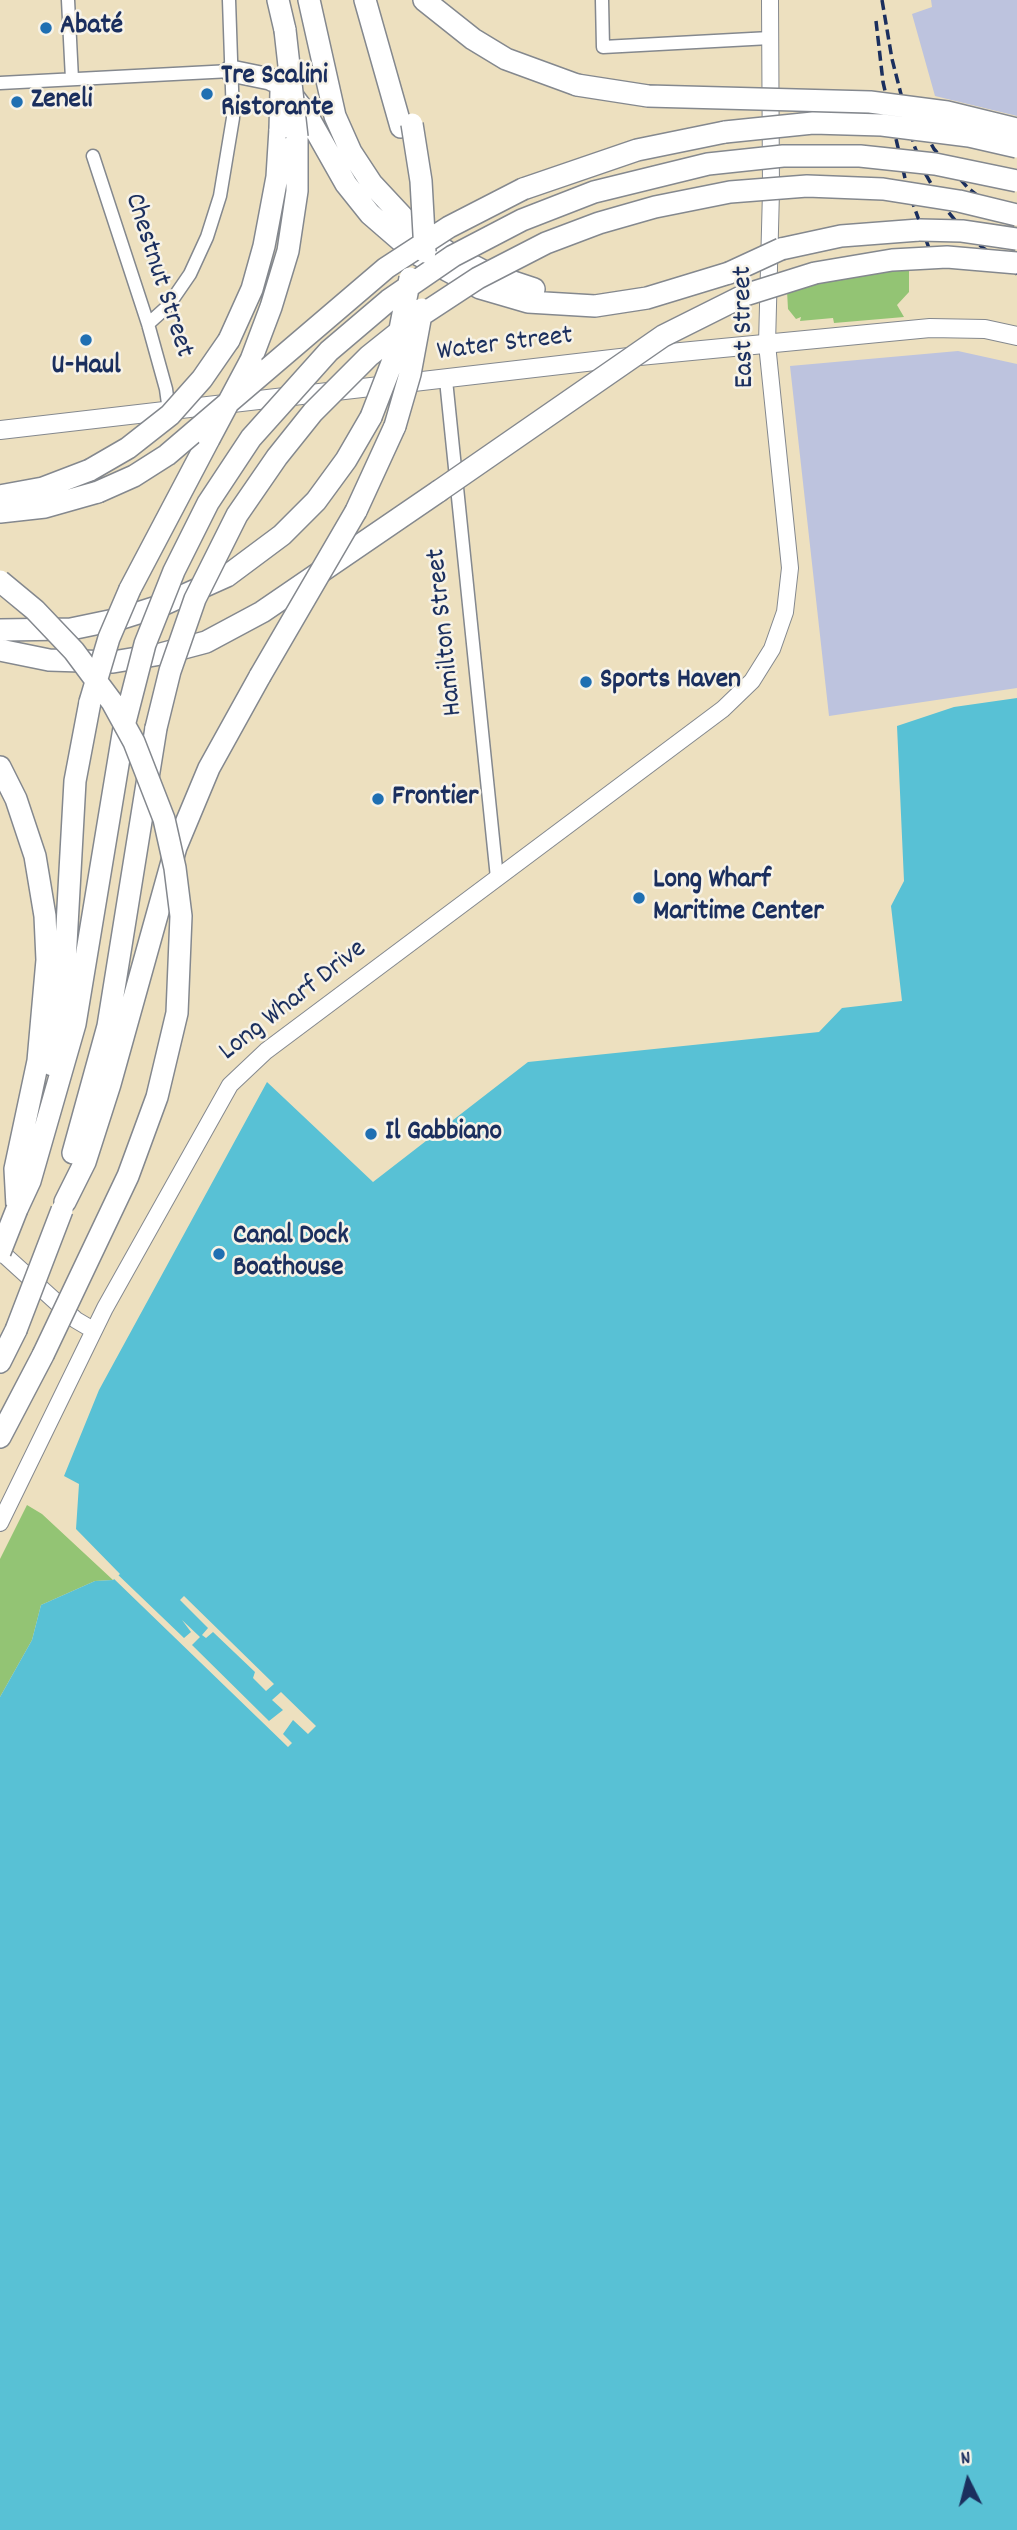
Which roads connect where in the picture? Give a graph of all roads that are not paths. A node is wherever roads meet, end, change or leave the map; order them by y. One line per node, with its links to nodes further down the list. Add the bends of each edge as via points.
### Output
1 (68, 0): 13 (street)
2 (229, 0): 12 (street)
3 (277, 0): 17 (highway, bridge)
4 (309, 0): 24 (highway, via 329,97 351,152 397,214 441,248 511,283 572,295 626,292)
5 (368, 0): 15 (highway, via 396,64)
6 (424, 0): 11 (highway)
7 (440, 0): 11 (highway)
8 (602, 0): 10 (street, via 603,47)
9 (770, 0): 10 (main road, East Street)
10 (770, 38): 27 (main road, East Street)
11 (506, 59): 16 (highway, bridge, via 577,85 648,96 870,102 947,112)
12 (231, 71): 13 (street); 24 (highway, via 286,87 370,214 423,258 480,288 528,302 594,306 647,298); 25 (street, via 231,139 207,237 177,295)
13 (72, 79): 14 (street)
14 (0, 83)
15 (406, 125): 34 (highway, bridge, via 410,279 395,355 371,417 316,501 282,535 227,576 160,606 71,629); 41 (highway, bridge, via 423,201 424,285 415,354 395,426 356,510 209,768 176,847 110,1084 85,1162)
16 (1017, 129)
17 (289, 133): 31 (highway, bridge, via 252,289 229,340 202,379 170,415 128,448 90,470 43,488); 39 (highway, bridge, via 297,191 288,251 265,325 130,589 90,702 75,781 63,998)
18 (1017, 148): 32 (highway, bridge, via 904,127 792,124 661,144 557,175 466,217 402,257 340,304 167,455 134,476 44,507)
19 (93, 156): 25 (street, Chestnut Street)
20 (1017, 181): 39 (highway, bridge, via 935,164 860,156 783,156 708,164 632,181 522,220 453,256 389,300 329,351 251,438 208,503 145,644 125,722 82,990 67,1061)
21 (1017, 215): 41 (highway, bridge, via 883,189 807,186 674,202 546,243 478,278 369,356 313,412 237,515 195,599 170,671 156,728 108,1026 71,1160)
22 (1017, 239): 24 (highway, bridge, via 962,231 900,230 841,236 781,249)
23 (1017, 263): 36 (highway, bridge, via 947,257 882,261 816,272 744,295 663,336 262,612 206,642 113,662 49,660)
24 (728, 269)
25 (148, 324): 29 (street, Chestnut Street)
26 (1017, 336): 27 (main road, Water Street, via 985,329 939,328)
27 (767, 344): 28 (main road, Water Street); 35 (main road, East Street, via 790,568 785,612)
28 (446, 380): 29 (main road, Water Street); 38 (street, Hamilton Street)
29 (169, 411): 30 (main road, Water Street)
30 (0, 430)
31 (0, 496)
32 (0, 512)
33 (0, 581): 45 (highway, bridge, via 74,651 112,702 134,742 164,819 181,916 177,1013 157,1097 128,1176)
34 (0, 630)
35 (772, 649): 38 (main road, Long Wharf Drive, via 752,681 723,709)
36 (0, 650)
37 (0, 767): 40 (highway, via 35,856 47,951 47,993)
38 (497, 878): 43 (main road, Long Wharf Drive, via 266,1051 230,1085)
39 (46, 1117): 40 (highway)
40 (23, 1175): 42 (highway, bridge, via 17,1209)
41 (64, 1206): 44 (highway, bridge)
42 (0, 1252): 43 (main road)
43 (93, 1330): 46 (main road, Long Wharf Drive)
44 (0, 1362)
45 (0, 1437)
46 (0, 1523)

